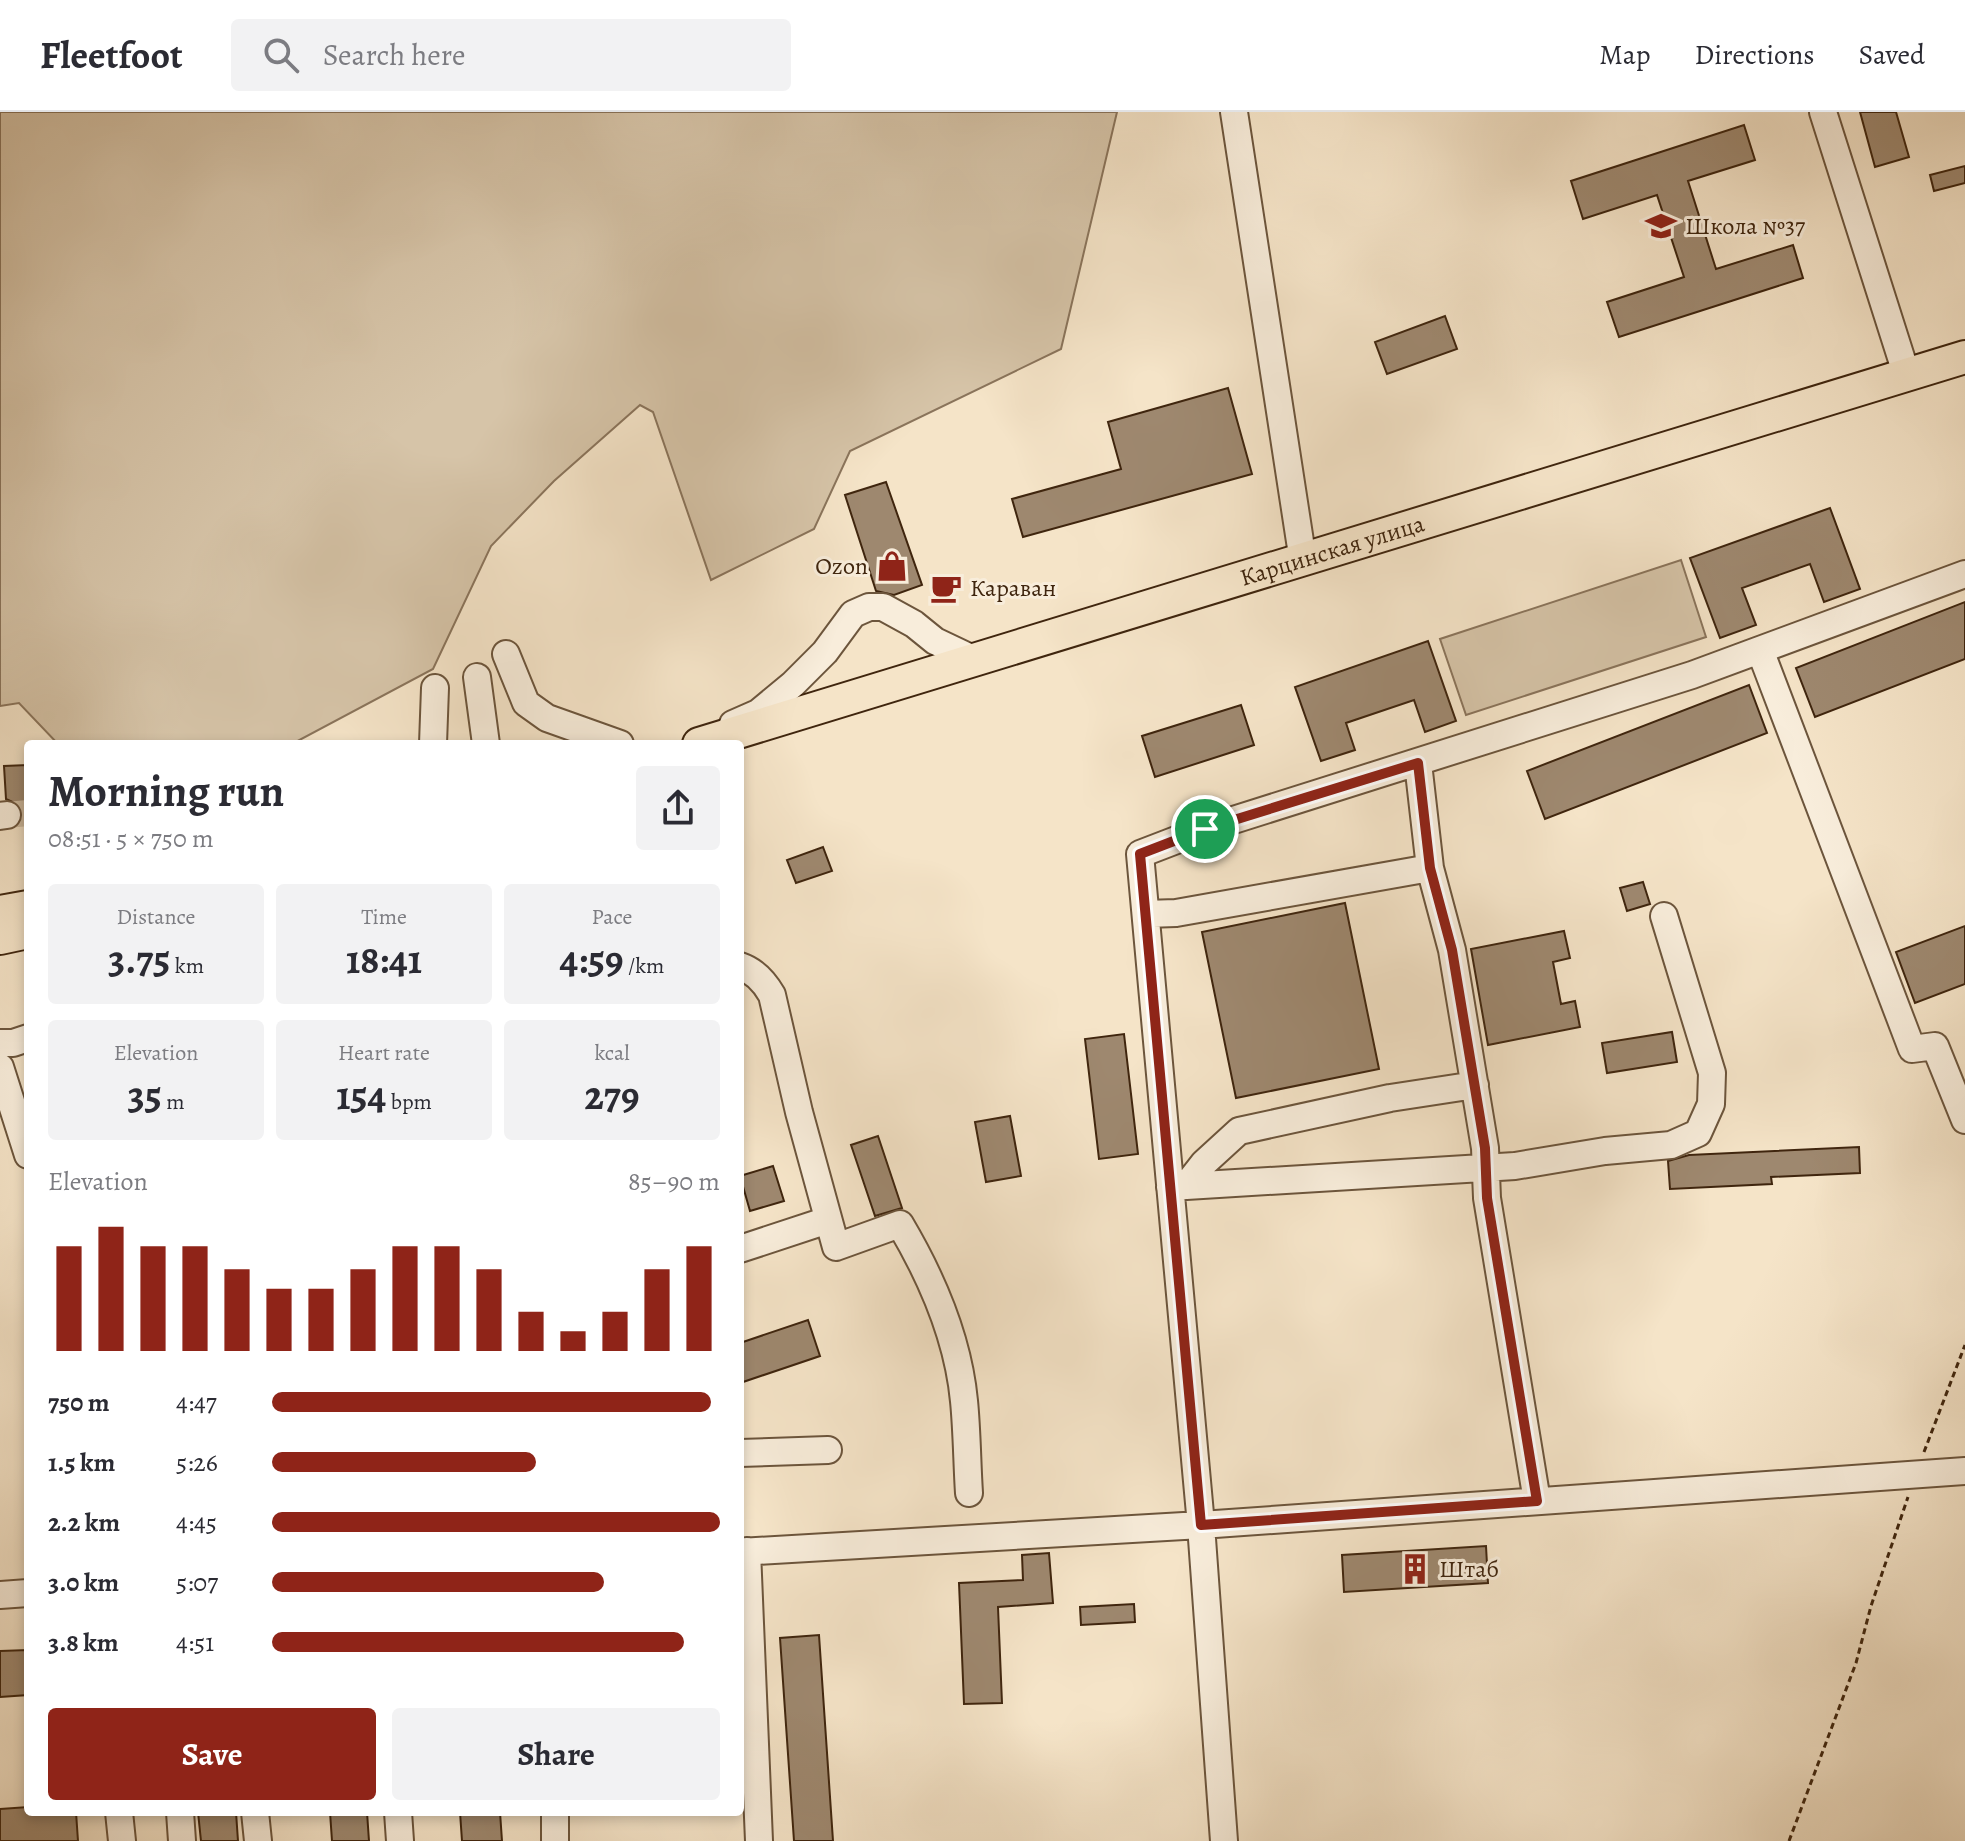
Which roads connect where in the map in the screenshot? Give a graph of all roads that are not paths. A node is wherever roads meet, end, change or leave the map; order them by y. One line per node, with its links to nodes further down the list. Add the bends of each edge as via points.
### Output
1 (1234, 112): 5 (street)
2 (1823, 112): 4 (street)
3 (1965, 357): 4 (main road, Карцинская улица)
4 (1906, 373): 5 (main road, Карцинская улица)
5 (1303, 561): 9 (main road, Карцинская улица)
6 (1965, 574): 7 (street)
7 (1760, 650): 18 (street); 31 (street, via 1912,1049 1935,1046)
8 (506, 654): 12 (street)
9 (975, 660): 16 (street, via 883,607 869,607 853,614 814,663 758,713); 17 (main road, Карцинская улица)
10 (477, 677): 13 (street)
11 (435, 688): 14 (street)
12 (526, 703): 13 (street); 15 (street, via 547,718)
13 (485, 732)
14 (433, 740)
15 (607, 740)
16 (699, 740)
17 (712, 740)
18 (1418, 763): 19 (street); 22 (street, via 1140,854)
19 (1430, 868): 22 (street); 30 (street, via 1452,950)
20 (24, 908): 21 (main road)
21 (0, 912)
22 (1146, 914): 34 (street)
23 (1664, 916): 33 (street, via 1712,1073 1711,1104 1698,1133 1671,1145)
24 (24, 933): 25 (main road)
25 (0, 938)
26 (744, 968): 35 (street, via 766,983 772,995)
27 (24, 1039): 28 (street)
28 (0, 1043)
29 (0, 1067): 32 (street)
30 (1475, 1085): 33 (street); 34 (street, via 1239,1131)
31 (1965, 1120)
32 (24, 1142)
33 (1485, 1168): 34 (street); 41 (street)
34 (1178, 1186): 42 (street)
35 (828, 1220): 36 (street); 40 (street, via 836,1247 900,1224 924,1264 949,1327 964,1398)
36 (744, 1248)
37 (828, 1450): 38 (street)
38 (744, 1453)
39 (1965, 1471): 41 (street)
40 (969, 1493)
41 (1537, 1501): 42 (street)
42 (1201, 1525): 43 (street); 57 (street)
43 (744, 1552): 56 (street)
44 (24, 1593): 45 (street)
45 (0, 1595)
46 (119, 1816): 51 (street)
47 (180, 1816): 52 (street)
48 (255, 1816): 53 (street)
49 (398, 1816): 54 (street)
50 (555, 1816): 55 (street)
51 (122, 1841)
52 (182, 1841)
53 (258, 1841)
54 (400, 1841)
55 (555, 1841)
56 (759, 1841)
57 (1224, 1841)

